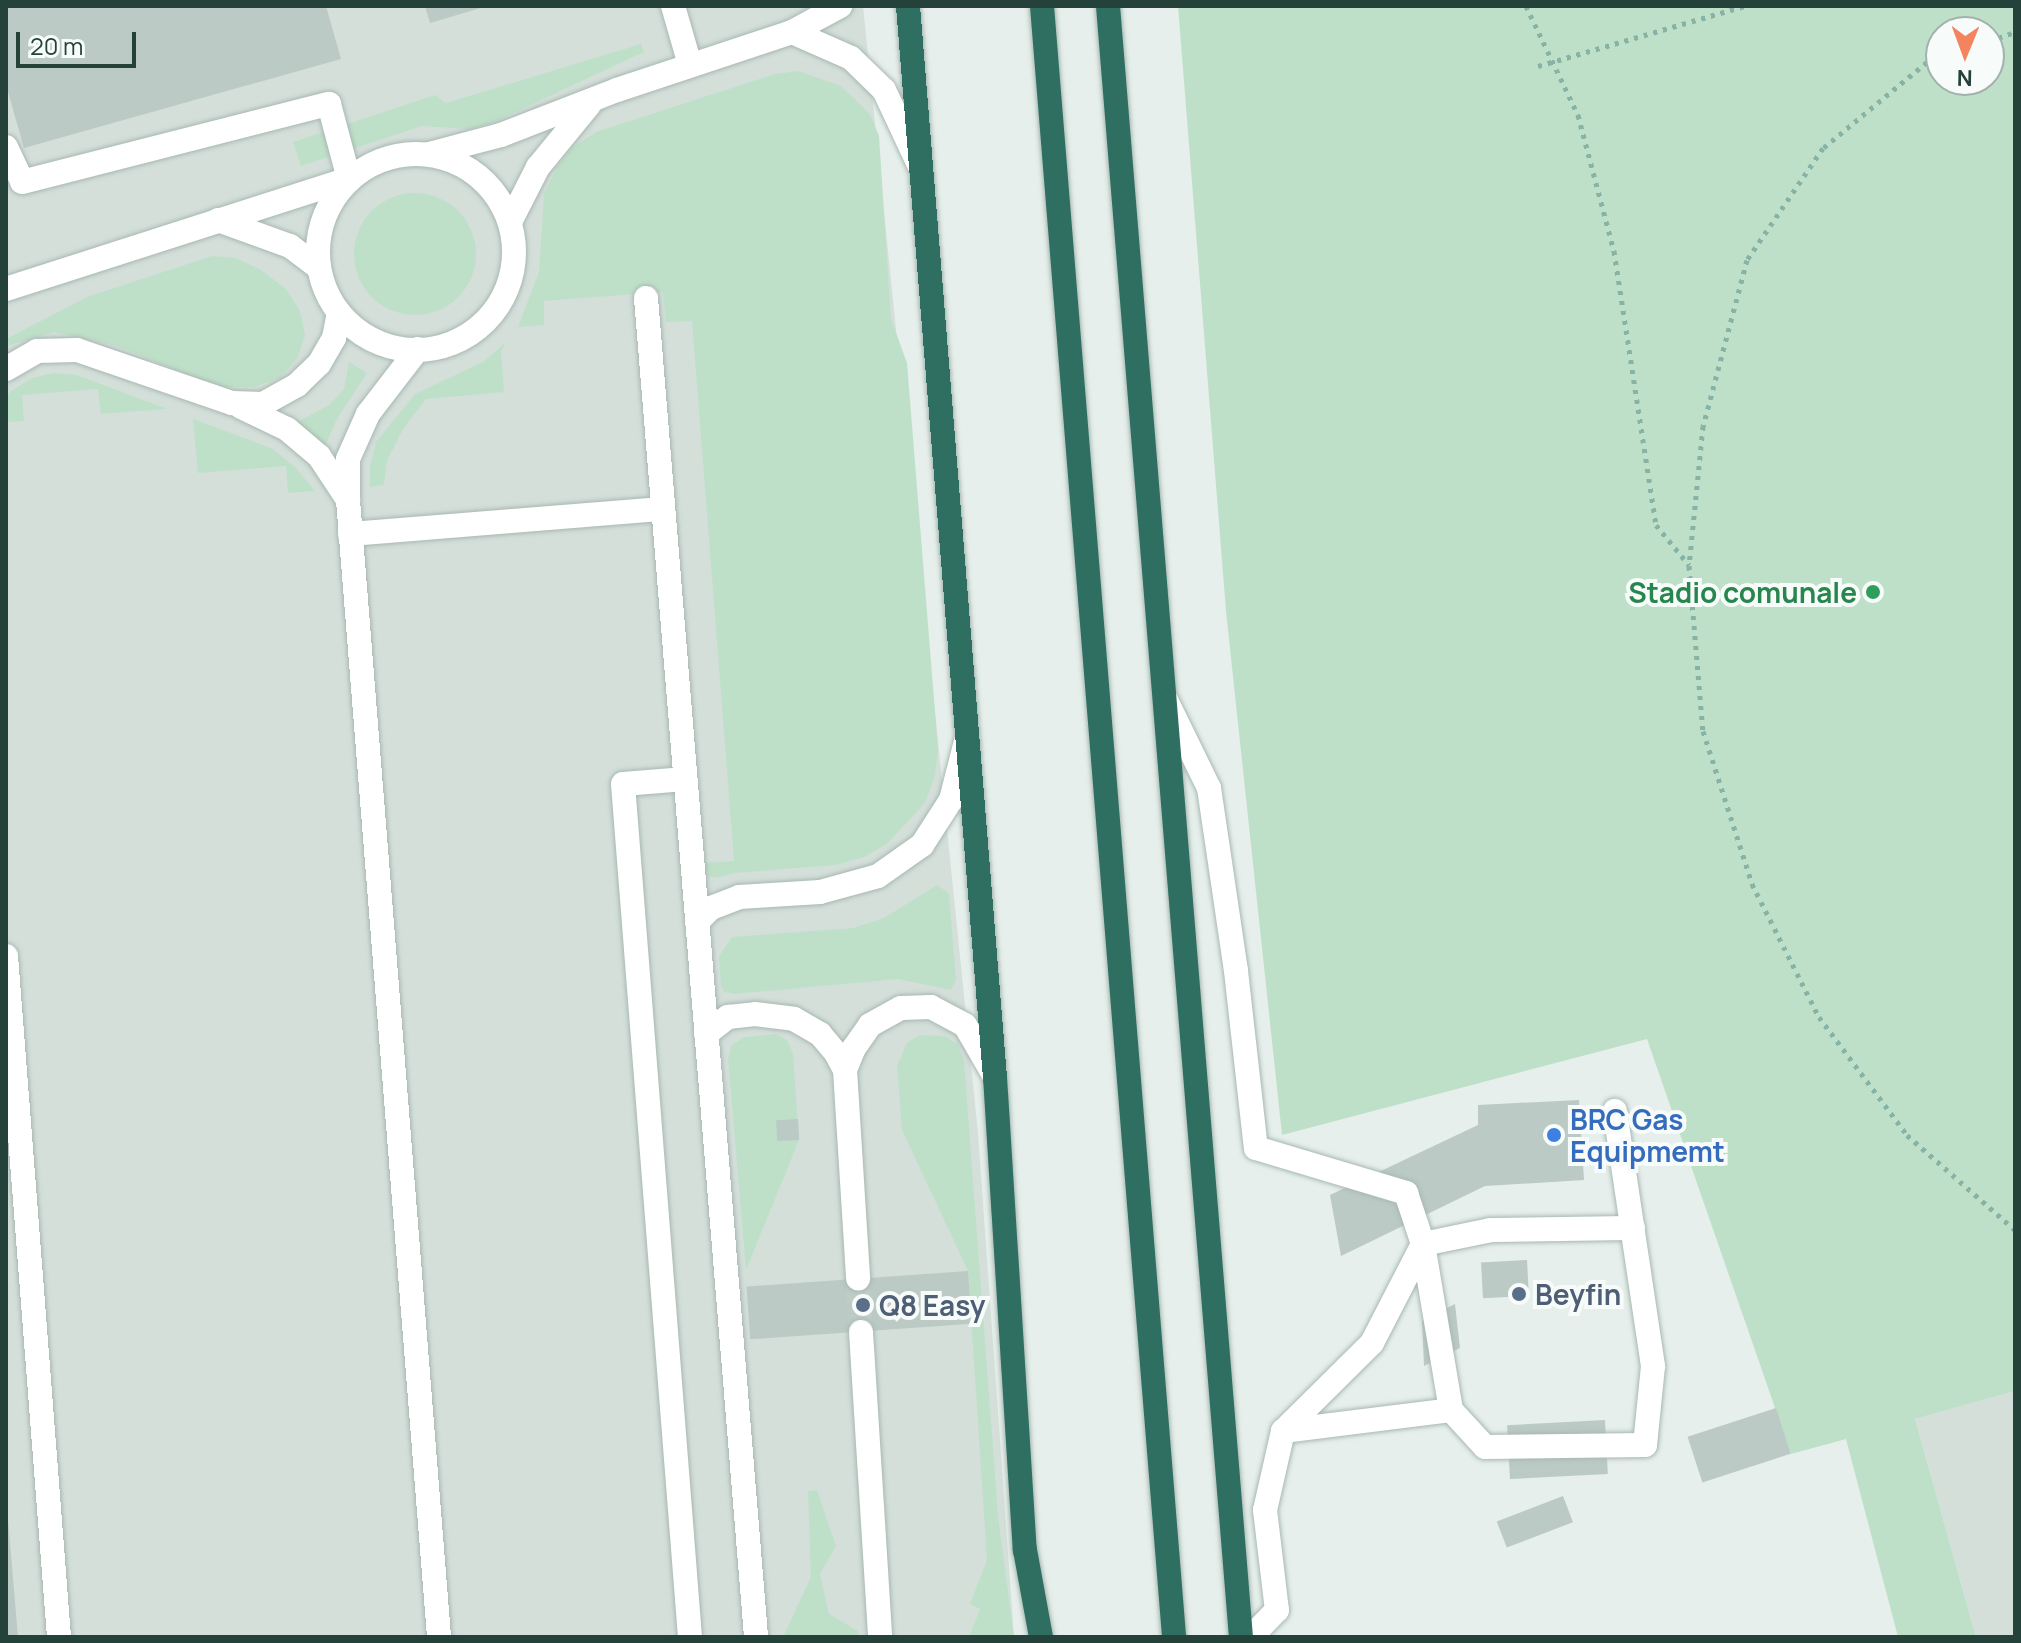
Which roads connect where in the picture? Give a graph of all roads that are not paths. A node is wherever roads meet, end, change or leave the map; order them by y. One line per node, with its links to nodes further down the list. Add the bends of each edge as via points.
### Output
1 (673, 6): 7 (street)
2 (840, 6): 6 (street)
3 (908, 6): 11 (highway)
4 (1042, 6): 46 (highway)
5 (1108, 6): 25 (highway)
6 (792, 32): 7 (street); 11 (street, via 851,58 884,90)
7 (690, 65): 8 (street)
8 (589, 104): 10 (street); 14 (street, via 538,167)
9 (6, 147): 12 (street, via 22,182 329,104)
10 (426, 155): 12 (street, via 396,155); 14 (street, via 448,158 474,172 500,199)
11 (921, 169): 26 (highway)
12 (349, 179): 13 (street); 15 (street, via 325,211)
13 (218, 220): 15 (street, via 290,246); 16 (street)
14 (510, 222): 19 (street, via 513,271 500,304 461,339)
15 (317, 266): 18 (street, via 324,290)
16 (6, 289)
17 (646, 298): 23 (street)
18 (339, 312): 19 (street, via 361,334 382,345); 21 (street, via 334,338 319,364 297,385 263,404)
19 (418, 349): 22 (street, via 368,414 348,459)
20 (6, 369): 21 (street, via 37,351 77,350)
21 (232, 403): 22 (street, via 287,429 319,456)
22 (348, 500): 24 (street)
23 (663, 509): 24 (street); 27 (street)
24 (350, 534): 41 (street)
25 (1166, 700): 35 (street, via 1209,788 1256,1148 1406,1193); 47 (highway)
26 (966, 739): 28 (street, via 951,800 922,845 878,876 820,892 739,897 711,908); 32 (highway)
27 (685, 779): 28 (street); 42 (street, via 623,784)
28 (697, 922): 30 (street)
29 (6, 956): 40 (street)
30 (706, 1034): 31 (street, via 728,1017 794,1019 820,1034); 43 (street)
31 (845, 1070): 32 (street, via 870,1025 901,1008 931,1007 965,1025); 36 (street)
32 (995, 1077): 45 (highway, via 1025,1550)
33 (1615, 1111): 34 (street)
34 (1633, 1228): 35 (street, via 1491,1230); 38 (street, via 1653,1366 1645,1445 1485,1447)
35 (1423, 1244): 38 (street); 39 (street, via 1372,1343)
36 (858, 1279)
37 (861, 1332): 44 (street)
38 (1451, 1410): 39 (street)
39 (1283, 1431): 48 (street, via 1265,1510 1277,1610)
40 (59, 1637)
41 (439, 1637)
42 (690, 1637)
43 (756, 1637)
44 (880, 1637)
45 (1041, 1637)
46 (1174, 1637)
47 (1241, 1637)
48 (1251, 1637)

